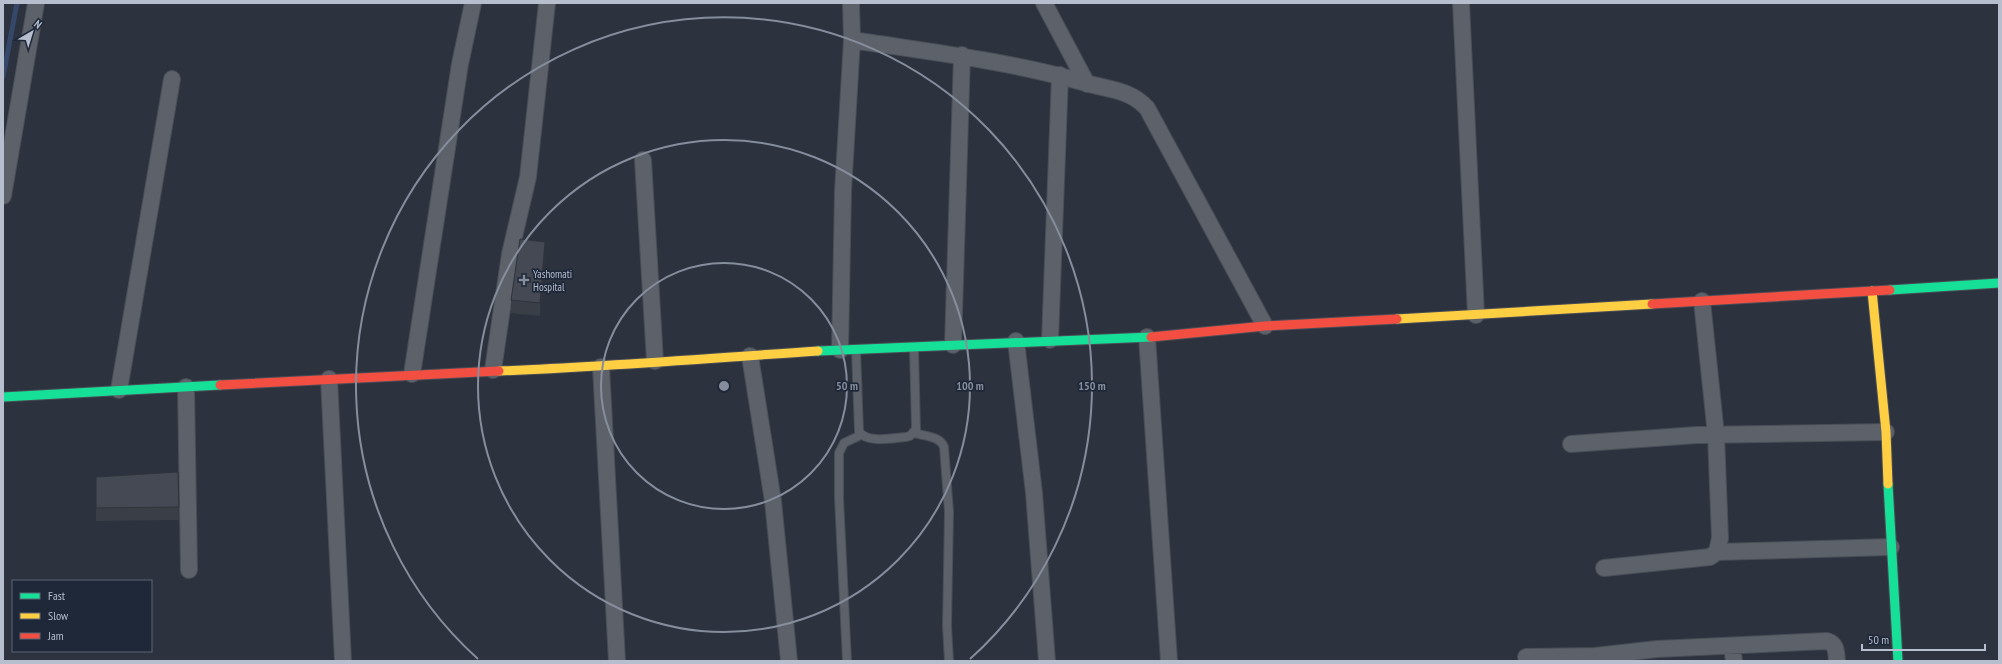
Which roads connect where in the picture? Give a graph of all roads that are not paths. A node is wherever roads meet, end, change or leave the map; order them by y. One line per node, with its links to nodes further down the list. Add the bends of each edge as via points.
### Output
1 (36, 3): 13 (street)
2 (473, 3): 30 (street, via 460,64)
3 (546, 3): 29 (street, via 528,177 510,254)
4 (851, 3): 7 (street)
5 (1044, 3): 11 (street)
6 (1461, 3): 17 (street)
7 (852, 40): 8 (street); 25 (street, via 843,191)
8 (962, 56): 9 (street); 22 (street)
9 (1060, 75): 11 (street); 20 (street)
10 (172, 79): 33 (street)
11 (1087, 84): 18 (street, via 1132,95 1146,108)
12 (643, 160): 27 (street)
13 (3, 196)
14 (1999, 283): 15 (main road)
15 (1872, 291): 16 (main road); 35 (main road)
16 (1702, 301): 17 (main road); 38 (street)
17 (1476, 315): 18 (main road)
18 (1265, 326): 19 (main road)
19 (1147, 337): 20 (main road); 53 (street)
20 (1050, 340): 21 (main road)
21 (1016, 342): 22 (main road); 52 (street, via 1034,493)
22 (953, 345): 23 (main road)
23 (914, 347): 24 (main road); 36 (lane)
24 (856, 349): 25 (main road); 37 (lane)
25 (840, 350): 26 (main road)
26 (750, 356): 27 (main road); 49 (street, via 773,501)
27 (655, 361): 28 (main road)
28 (601, 367): 29 (main road); 48 (street)
29 (493, 370): 30 (main road)
30 (412, 374): 31 (main road)
31 (329, 379): 32 (main road); 47 (street)
32 (186, 387): 33 (main road); 43 (street)
33 (119, 390): 34 (main road)
34 (3, 397)
35 (1886, 432): 38 (street); 40 (main road)
36 (914, 433): 37 (lane, via 906,437 869,439); 51 (lane, via 937,439 944,447 949,512)
37 (861, 435): 50 (lane, via 844,443 839,453 838,498)
38 (1716, 435): 39 (street); 41 (street, via 1720,538)
39 (1571, 444)
40 (1891, 547): 41 (street); 55 (main road)
41 (1717, 552): 42 (street, via 1710,557)
42 (1604, 568)
43 (189, 570)
44 (1733, 654): 45 (street); 54 (street, via 1827,641 1836,649)
45 (1657, 655): 46 (street)
46 (1526, 658)
47 (343, 661)
48 (617, 661)
49 (789, 661)
50 (847, 661)
51 (949, 661)
52 (1047, 661)
53 (1170, 661)
54 (1837, 661)
55 (1898, 661)

